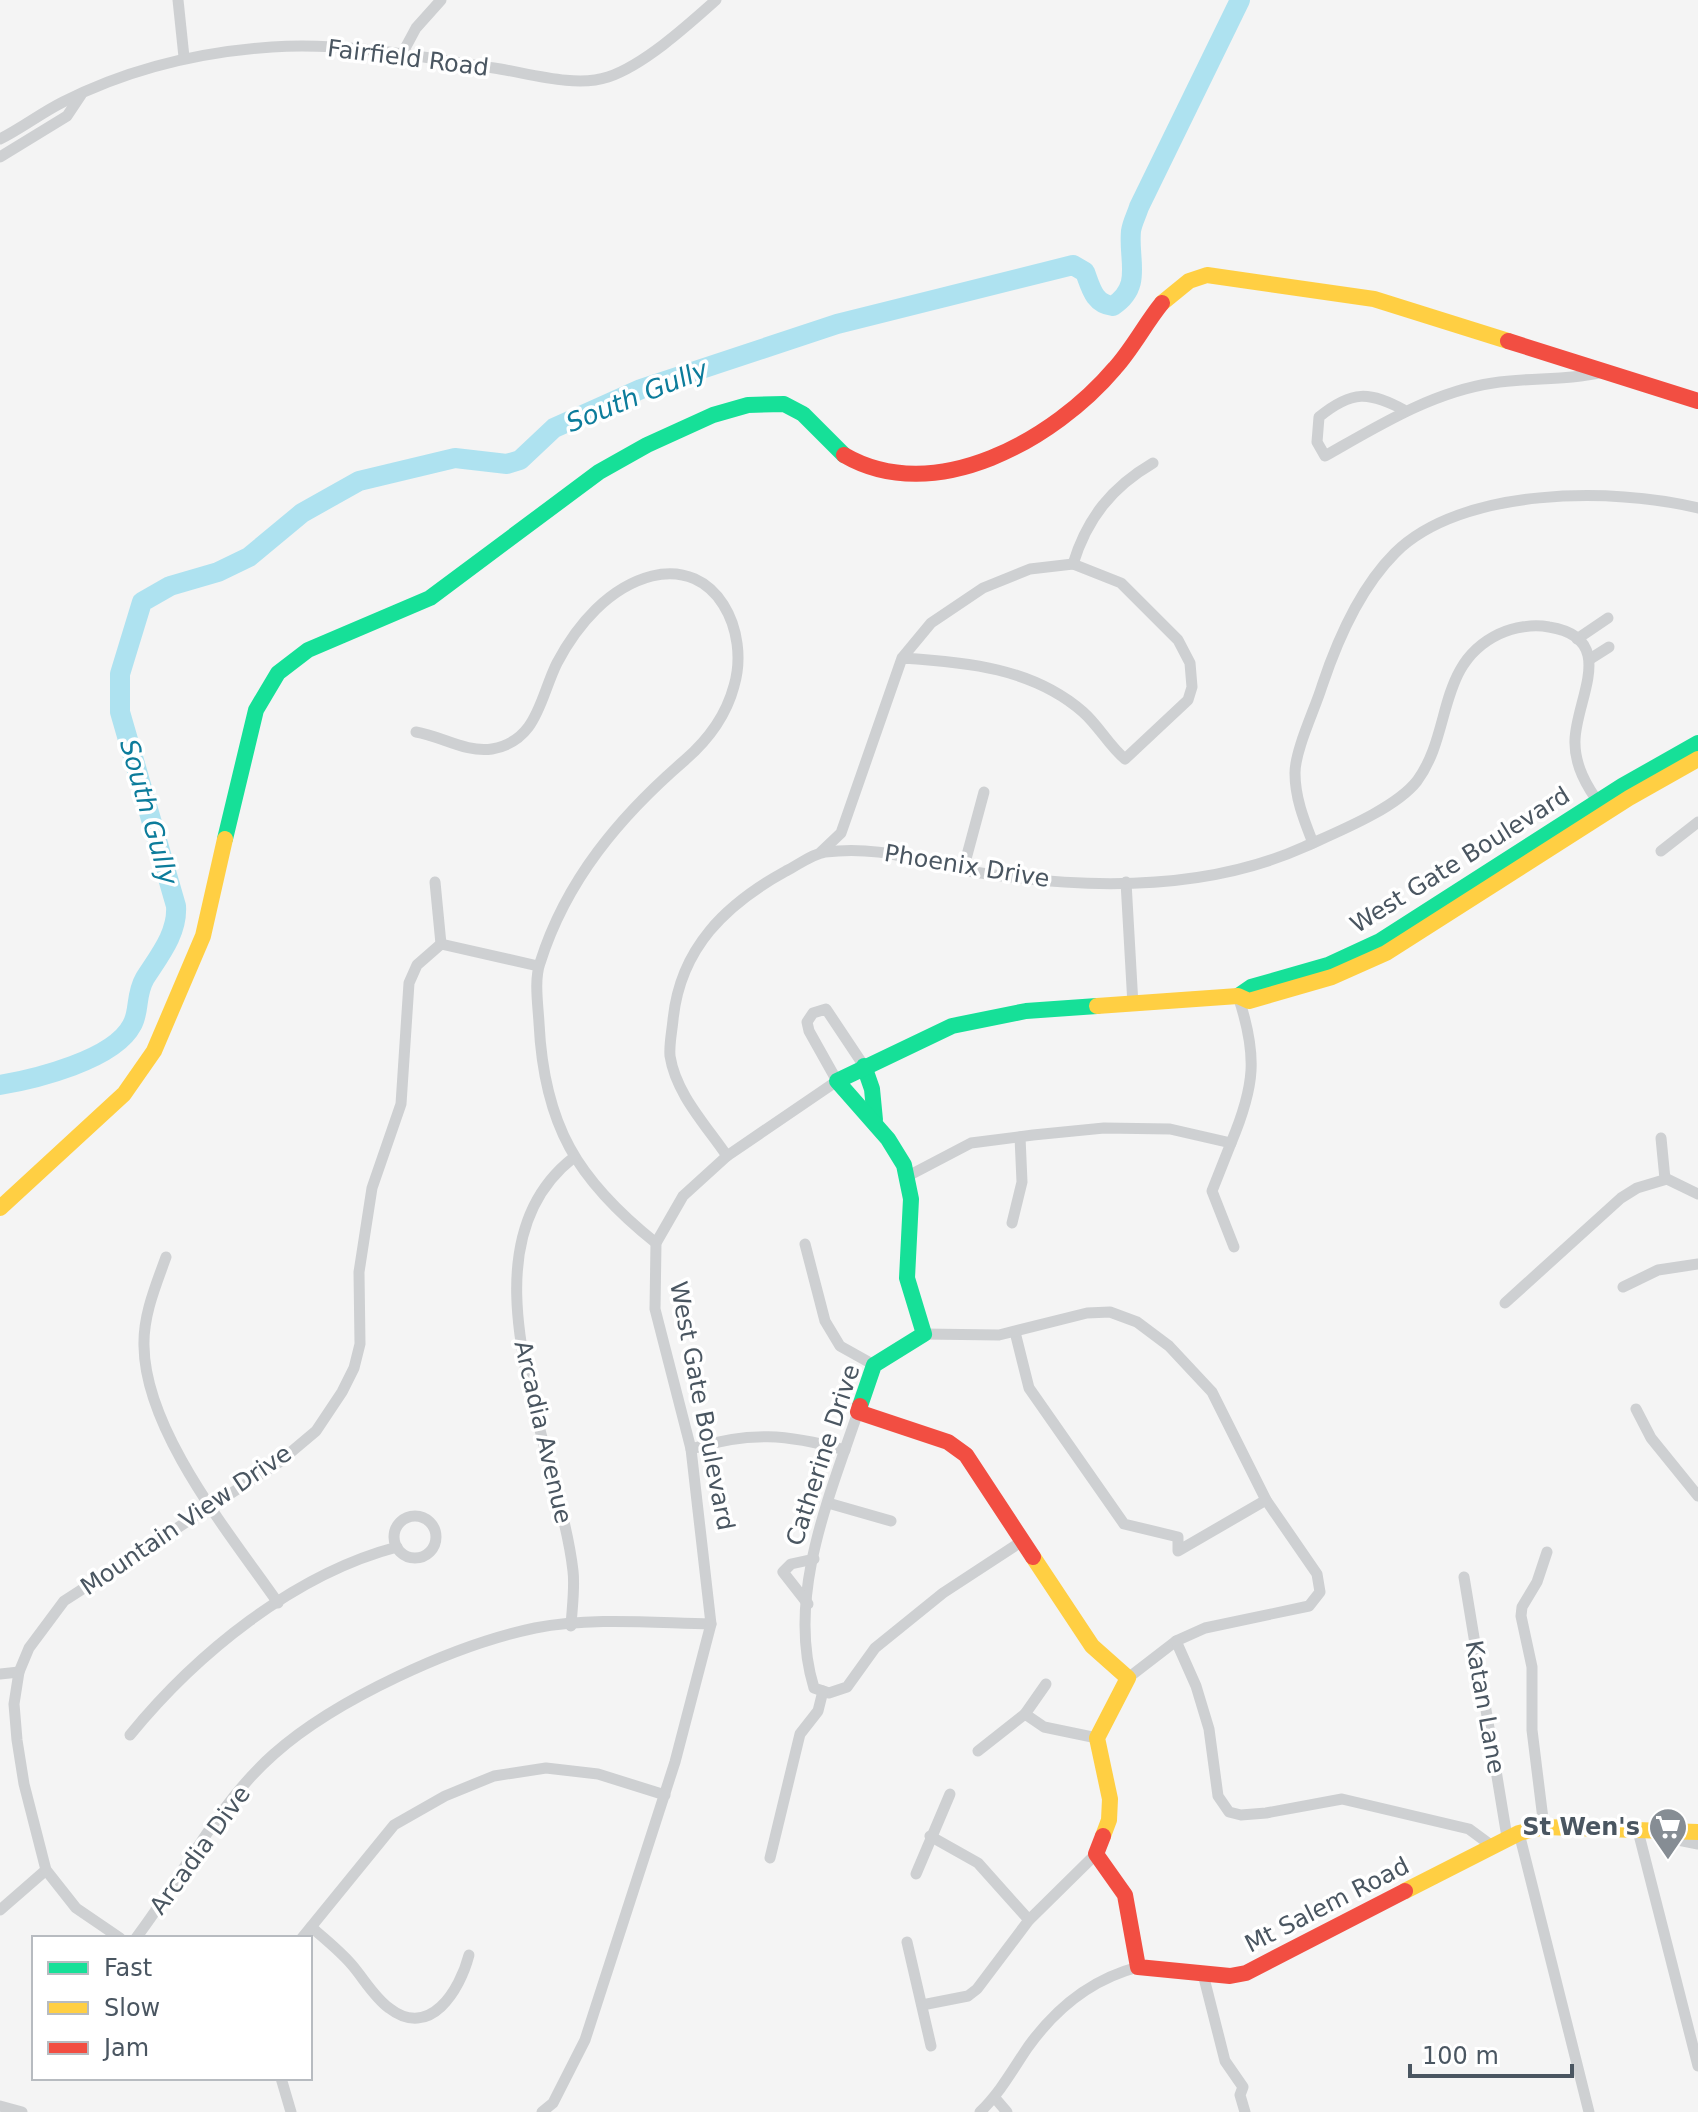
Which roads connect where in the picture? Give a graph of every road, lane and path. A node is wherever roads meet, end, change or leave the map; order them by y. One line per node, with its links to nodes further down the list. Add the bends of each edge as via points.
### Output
1 (178, 0): 5 (street)
2 (441, 0): 4 (street)
3 (716, 0): 4 (street, Fairfield Road, via 627,69 591,80)
4 (402, 54): 5 (street, Fairfield Road, via 274,47)
5 (184, 57): 6 (street, Fairfield Road)
6 (82, 94): 7 (street, Fairfield Road); 8 (street, Fairfield Road, via 67,116)
7 (0, 139)
8 (0, 157)
9 (1604, 372): 10 (street); 11 (street, via 1491,383); 47 (street, via 1374,299 1207,275 1192,278 1168,295 1105,380 1011,447 975,463 939,470 878,470 842,453 806,415 774,403 735,407 658,439 597,471 477,569 402,612 327,641 293,660 266,685 252,719 203,936 154,1051 124,1094)
10 (1698, 401)
11 (1406, 411): 11 (street, via 1325,456 1317,442 1319,417 1349,398 1380,397)
12 (1153, 463): 14 (street, via 1111,494 1093,516)
13 (1698, 508): 26 (street, via 1619,496 1510,503 1459,516 1396,552 1349,625 1294,770 1298,804)
14 (1073, 564): 18 (street, via 1030,569 983,588 931,623); 18 (street, via 1121,583 1178,640 1190,663 1188,700 1128,758 1122,758 1086,714 1035,681 984,666)
15 (1608, 618): 16 (street)
16 (1577, 639): 19 (street); 26 (street, Phoenix Drive, via 1546,626 1512,628 1484,641 1461,663 1416,781 1393,801)
17 (1609, 647): 19 (street)
18 (902, 658): 28 (street, via 841,833)
19 (1590, 659): 24 (street, via 1575,739 1578,762)
20 (416, 732): 33 (street, via 474,749 510,744 538,715 557,663 591,613 619,590 653,576 680,574 709,584 730,614 738,646 735,684 723,717 594,853)
21 (1698, 743): 24 (street, West Gate Boulevard)
22 (1698, 759): 24 (street, West Gate Boulevard)
23 (984, 792): 29 (street)
24 (1602, 808): 34 (street, West Gate Boulevard, via 1380,941)
25 (1698, 822): 27 (street)
26 (1313, 843): 31 (street, Phoenix Drive, via 1238,870)
27 (1661, 851)
28 (821, 852): 29 (street, Phoenix Drive, via 880,851); 42 (street, Phoenix Drive, via 754,889 722,916 694,952 676,990 670,1053 679,1086)
29 (963, 870): 31 (street, Phoenix Drive, via 1039,881)
30 (435, 882): 32 (street)
31 (1126, 882): 35 (street)
32 (441, 944): 33 (street); 66 (street, Mountain View Drive, via 417,965 409,983 401,1104 372,1188 362,1244 360,1344 354,1368 316,1431 278,1463)
33 (538, 966): 43 (street, via 540,1051 560,1132)
34 (1238, 996): 35 (street, West Gate Boulevard); 41 (street, via 1250,1038 1253,1078)
35 (1133, 1005): 36 (street, West Gate Boulevard, via 1026,1011 952,1026)
36 (864, 1066): 37 (street, West Gate Boulevard); 37 (street, via 834,1017 819,1009 809,1017 809,1031); 38 (street)
37 (837, 1081): 38 (street); 42 (street, West Gate Boulevard)
38 (875, 1120): 44 (street)
39 (1020, 1137): 41 (street, via 1104,1128 1170,1129); 44 (street, via 971,1143); 48 (street, via 1022,1182)
40 (1661, 1138): 45 (street)
41 (1231, 1143): 51 (street, via 1212,1191)
42 (727, 1156): 49 (street, West Gate Boulevard, via 683,1196)
43 (573, 1158): 49 (street, via 623,1217); 76 (street, Arcadia Avenue, via 556,1171 537,1201 524,1236 518,1276 530,1400 574,1572)
44 (908, 1176): 57 (street, via 913,1212 908,1285)
45 (1665, 1179): 46 (street); 55 (street, via 1621,1198)
46 (1698, 1194)
47 (0, 1208)
48 (1012, 1223)
49 (656, 1243): 61 (street, West Gate Boulevard, via 655,1309)
50 (805, 1244): 58 (street, via 825,1321 840,1346)
51 (1234, 1247)
52 (166, 1257): 66 (street, via 147,1317 144,1346 152,1403)
53 (1698, 1264): 54 (street, via 1658,1270)
54 (1623, 1287)
55 (1505, 1303)
56 (1015, 1332): 57 (street); 64 (street, via 1087,1313 1110,1312 1137,1322 1169,1346 1212,1392); 64 (street, via 1029,1388 1124,1524 1178,1537 1178,1551)
57 (924, 1334): 58 (street, Catherine Drive)
58 (874, 1365): 60 (street, Catherine Drive)
59 (1636, 1409): 63 (street, via 1651,1438)
60 (858, 1412): 62 (street, Catherine Drive); 68 (street, via 957,1448)
61 (691, 1449): 62 (street, via 768,1434); 75 (street, West Gate Boulevard)
62 (845, 1450): 65 (street, Catherine Drive)
63 (1698, 1496)
64 (1266, 1500): 77 (street, via 1317,1574 1320,1592 1315,1602 1205,1628)
65 (828, 1503): 67 (street); 71 (street, Catherine Drive)
66 (210, 1506): 73 (street); 78 (street, Mountain View Drive, via 64,1601 29,1648)
67 (891, 1521)
68 (1024, 1540): 80 (street, via 1092,1646); 82 (street, via 943,1593 875,1648 847,1687)
69 (397, 1547): 73 (street, via 363,1556)
70 (1547, 1552): 89 (street, via 1521,1616 1532,1667 1532,1730)
71 (814, 1559): 74 (street, Catherine Drive); 74 (street, via 791,1564 783,1572)
72 (1464, 1577): 93 (street, Katan Lane)
73 (278, 1603): 84 (street, via 209,1650)
74 (808, 1604): 82 (street, Catherine Drive, via 810,1676 814,1688)
75 (711, 1624): 76 (street, Arcadia Dive); 88 (street, West Gate Boulevard)
76 (571, 1626): 103 (street, Arcadia Dive, via 537,1628 416,1669 333,1712 274,1754 204,1836)
77 (1176, 1641): 80 (street); 93 (street, via 1196,1686 1209,1729 1218,1796 1229,1812 1266,1813 1342,1799)
78 (19, 1672): 79 (street); 97 (street, Mountain View Drive, via 14,1704 17,1740)
79 (0, 1674)
80 (1128, 1678): 85 (street)
81 (1046, 1684): 83 (street)
82 (823, 1691): 96 (street, via 818,1711 800,1734)
83 (1025, 1714): 85 (street, via 1044,1727); 86 (street)
84 (130, 1735)
85 (1097, 1738): 95 (street, via 1110,1799 1109,1820)
86 (978, 1751)
87 (950, 1794): 92 (street)
88 (665, 1795): 101 (street, via 598,1774 546,1768 494,1776 394,1825); 117 (street, West Gate Boulevard, via 585,2040 553,2103)
89 (1544, 1827): 90 (street, Mt Salem Road); 93 (street, Mt Salem Road)
90 (1638, 1831): 91 (street, Mt Salem Road); 94 (street); 111 (street)
91 (1698, 1832)
92 (930, 1836): 98 (street); 100 (street, via 978,1863)
93 (1506, 1838): 108 (street, Mt Salem Road, via 1262,1967 1230,1976); 121 (street, Katan Lane)
94 (1698, 1844)
95 (1096, 1854): 100 (street); 107 (street, via 1125,1895)
96 (770, 1858)
97 (46, 1870): 99 (street); 102 (street, Mountain View Drive, via 76,1908)
98 (916, 1874)
99 (0, 1910)
100 (1029, 1920): 109 (street, via 977,1989 968,1996)
101 (311, 1927): 104 (street); 106 (street, via 351,1963 385,2005 409,2018 431,2015 447,2002 462,1983)
102 (117, 1936)
103 (137, 1936)
104 (304, 1936)
105 (907, 1942): 109 (street)
106 (469, 1955)
107 (1138, 1967): 108 (street, Mt Salem Road); 113 (street, Mt Salem Road, via 1070,1999 1030,2044)
108 (1203, 1974): 120 (street, via 1225,2061 1243,2087)
109 (922, 2005): 110 (street)
110 (931, 2046)
111 (1698, 2066)
112 (282, 2080): 116 (street)
113 (995, 2098): 118 (street, Mt Salem Road); 119 (street)
114 (0, 2106): 115 (street)
115 (22, 2112)
116 (291, 2112)
117 (542, 2112)
118 (980, 2112)
119 (1007, 2112)
120 (1245, 2112)
121 (1589, 2112)

